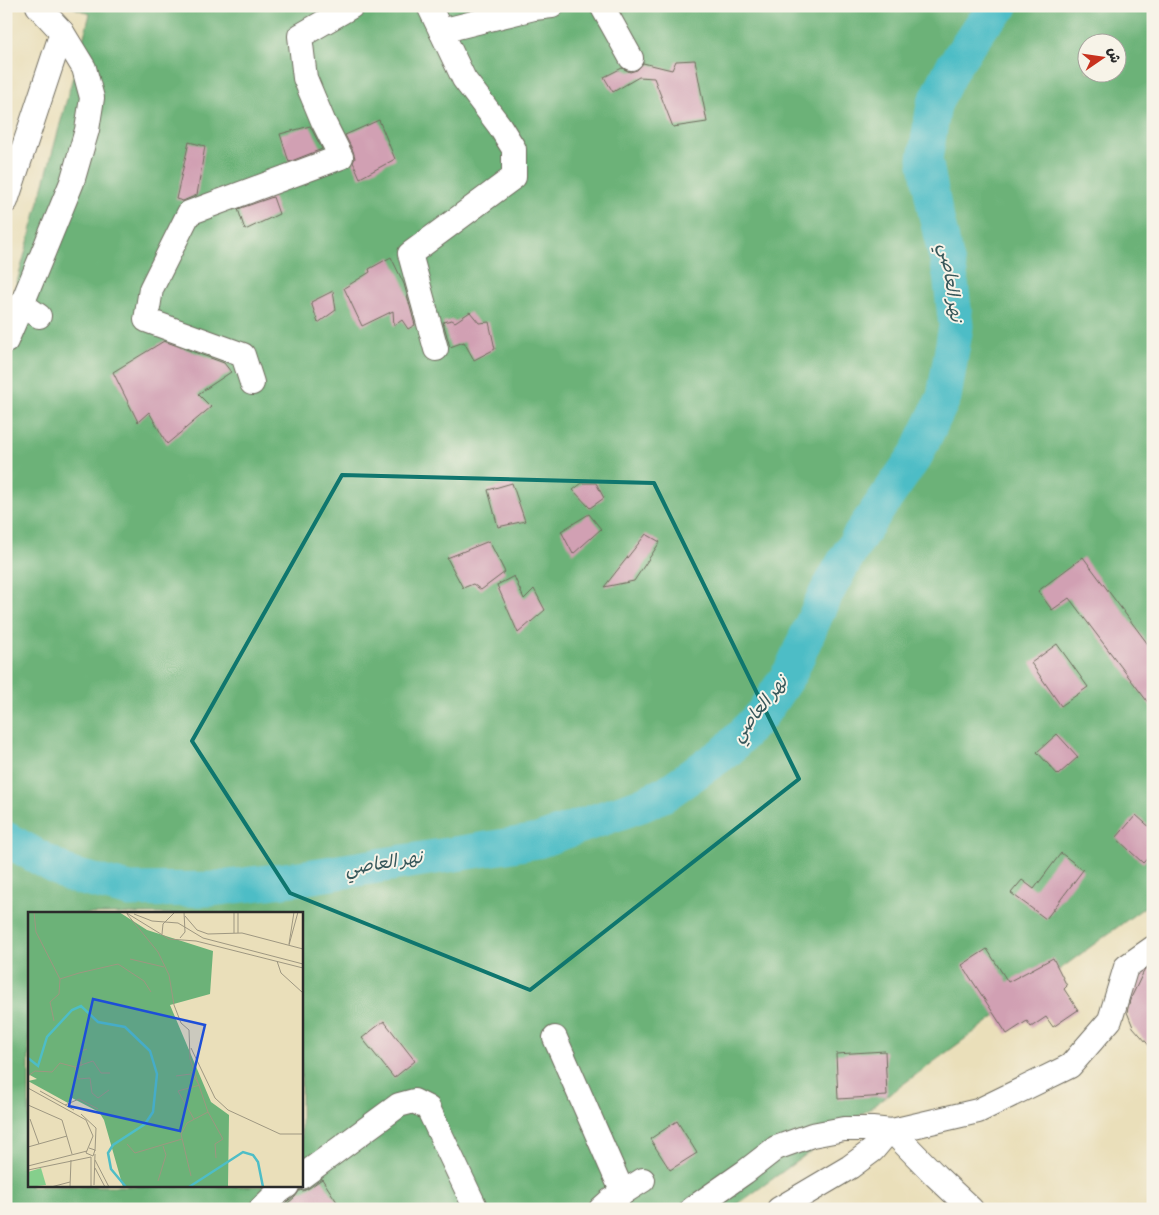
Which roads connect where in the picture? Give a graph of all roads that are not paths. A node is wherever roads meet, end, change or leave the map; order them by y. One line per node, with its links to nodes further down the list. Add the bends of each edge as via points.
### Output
1 (38, 6): 7 (street)
2 (352, 6): 12 (street, via 300,36 305,78 341,157 189,214 150,289 146,320 243,355)
3 (429, 6): 6 (street)
4 (552, 6): 6 (street)
5 (602, 6): 8 (street)
6 (441, 31): 11 (street, via 464,79 514,149 514,178 410,254)
7 (62, 32): 9 (street); 10 (street, via 84,68 92,98 87,130 31,310)
8 (631, 58)
9 (6, 201)
10 (6, 341)
11 (436, 349)
12 (252, 383)
13 (1153, 948): 15 (street, via 1126,967 1110,1020 1070,1066 978,1111)
14 (556, 1038): 19 (street)
15 (891, 1131): 20 (street, via 874,1150); 24 (street, via 844,1129 812,1135 776,1148); 25 (street)
16 (302, 1176): 22 (street, via 398,1105 414,1101 428,1108)
17 (644, 1180): 19 (street)
18 (284, 1188): 21 (street)
19 (623, 1193): 23 (street)
20 (788, 1208)
21 (261, 1209)
22 (476, 1209)
23 (601, 1209)
24 (692, 1209)
25 (971, 1209)

